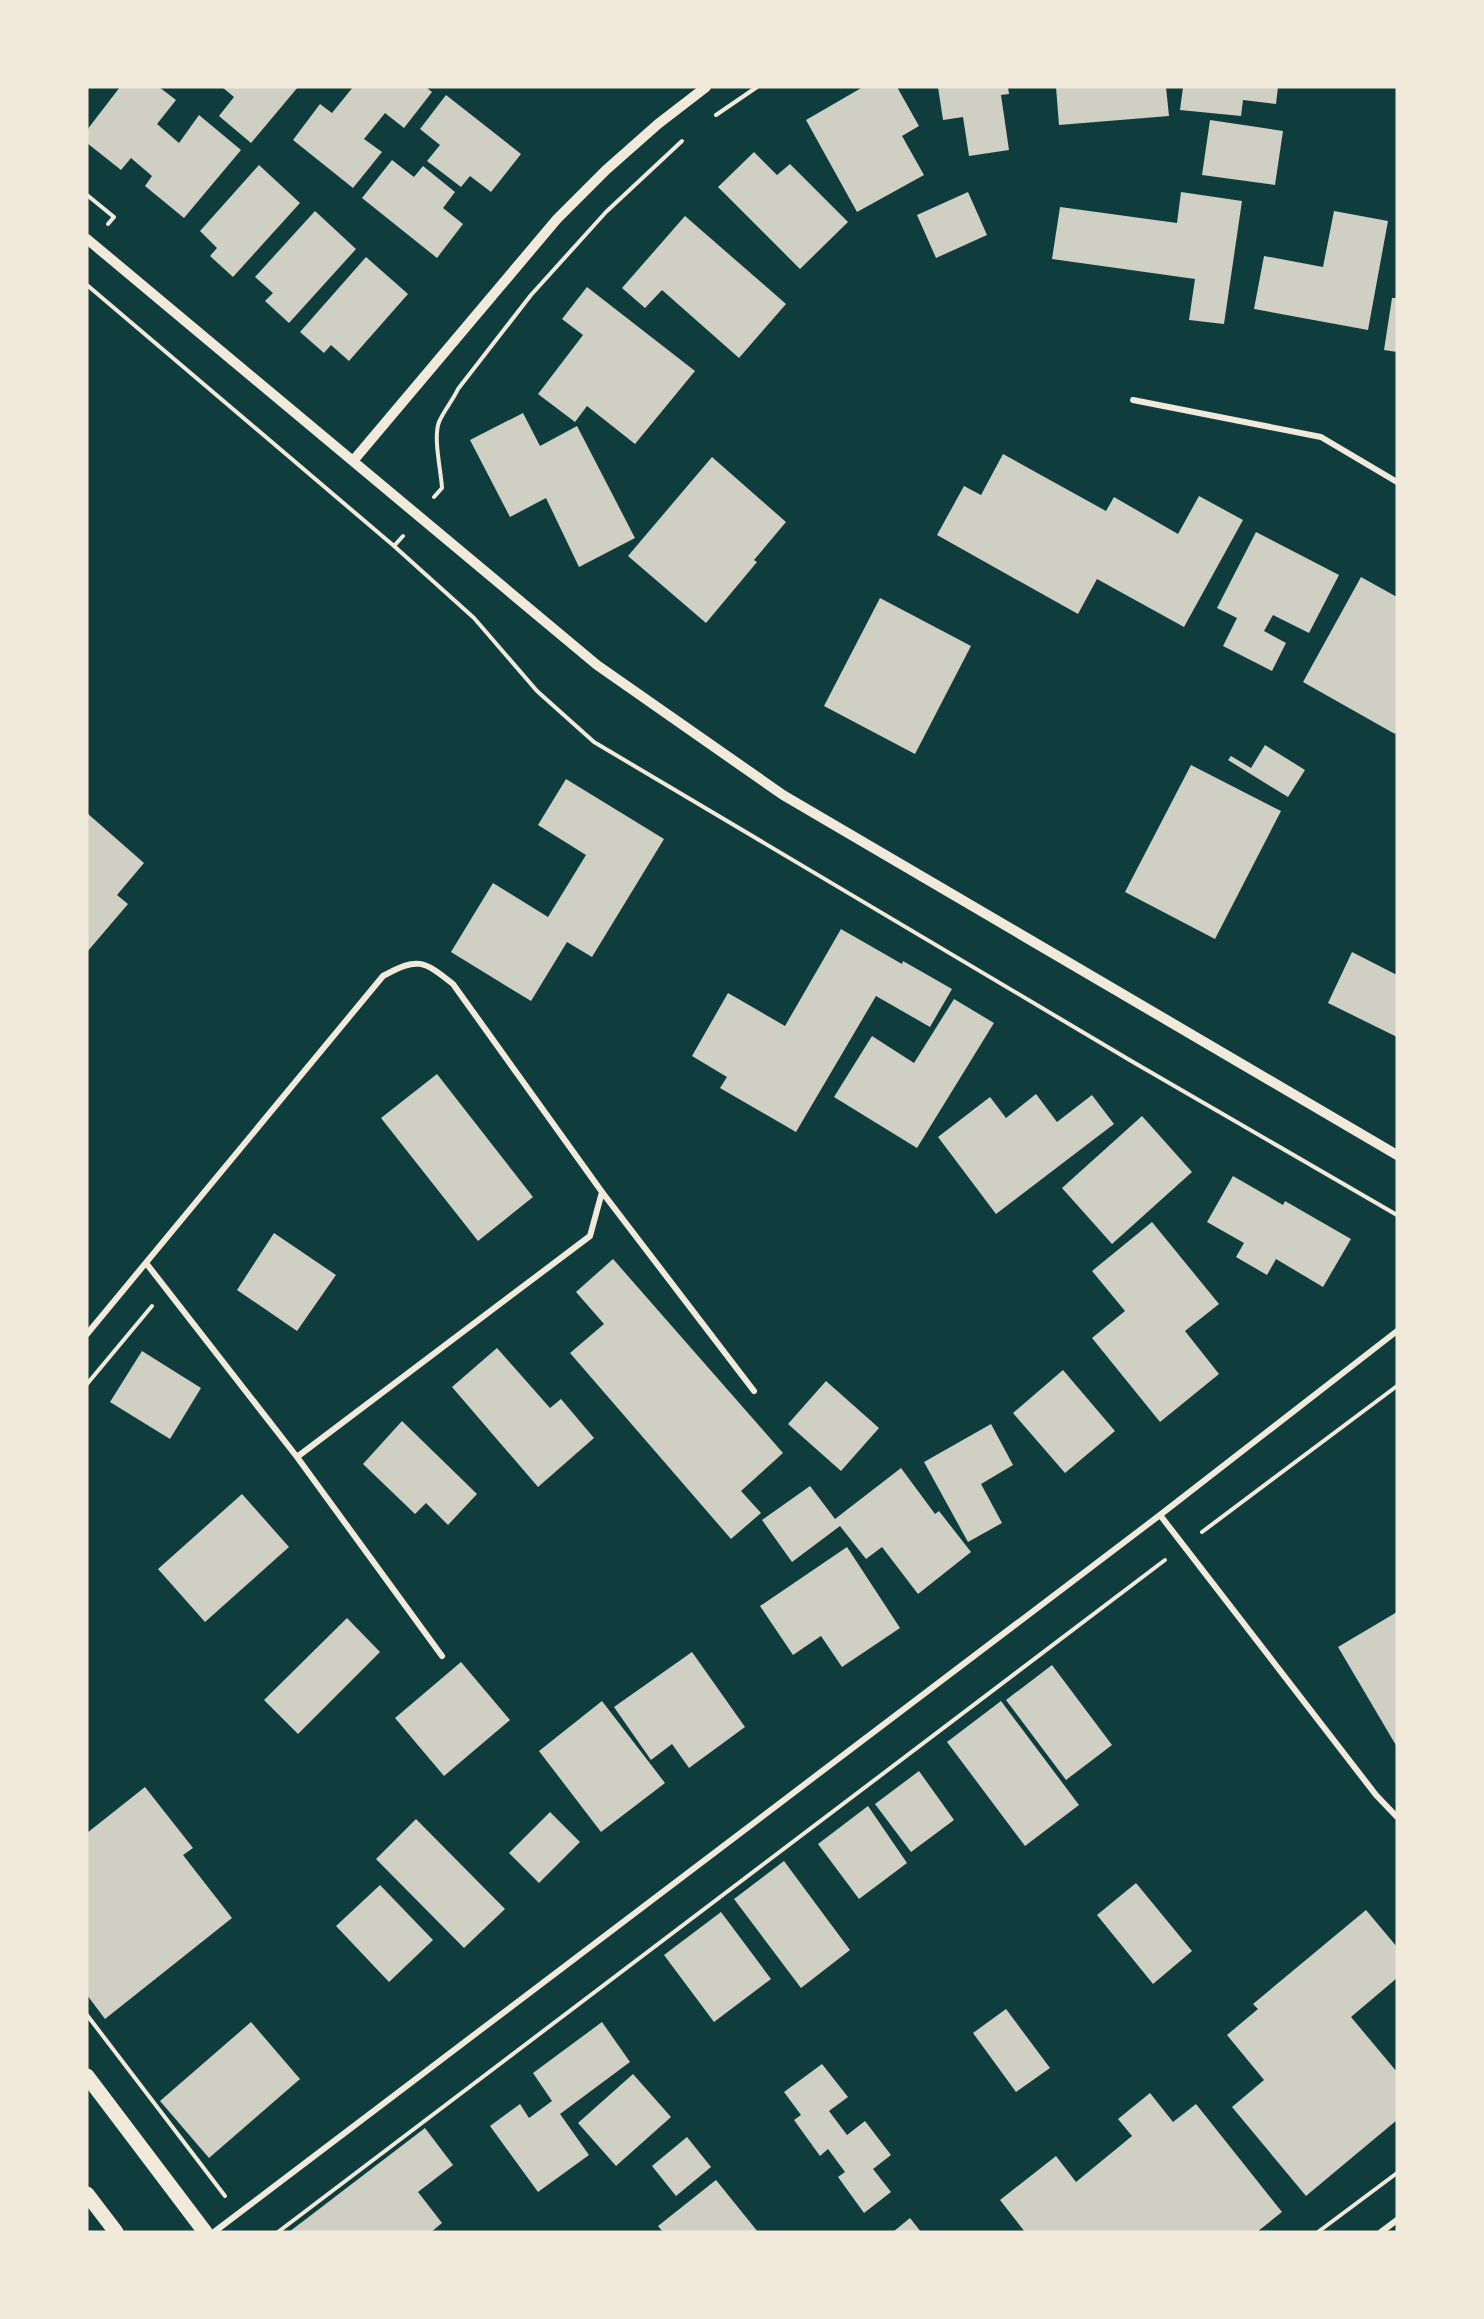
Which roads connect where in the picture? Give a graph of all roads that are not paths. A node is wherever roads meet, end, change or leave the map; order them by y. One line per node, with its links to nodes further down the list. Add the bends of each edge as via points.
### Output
1 (706, 87): 4 (street, via 606,170 557,219)
2 (87, 239): 4 (street)
3 (1133, 400): 5 (street, via 1321,437)
4 (353, 461): 6 (street, via 597,664 783,795)
5 (1397, 482)
6 (1397, 1155)
7 (602, 1192): 8 (street, via 453,984 430,965 408,963 383,976); 11 (street); 12 (street, via 590,1236)
8 (146, 1263): 10 (street); 12 (street)
9 (1397, 1331): 13 (street)
10 (87, 1334)
11 (754, 1391)
12 (297, 1457): 14 (street)
13 (1160, 1515): 15 (street); 21 (street)
14 (442, 1656)
15 (1397, 1817)
16 (87, 2076): 20 (main road)
17 (87, 2194): 19 (main road)
18 (1397, 2220): 22 (street)
19 (116, 2232)
20 (205, 2232)
21 (214, 2232)
22 (1381, 2232)

